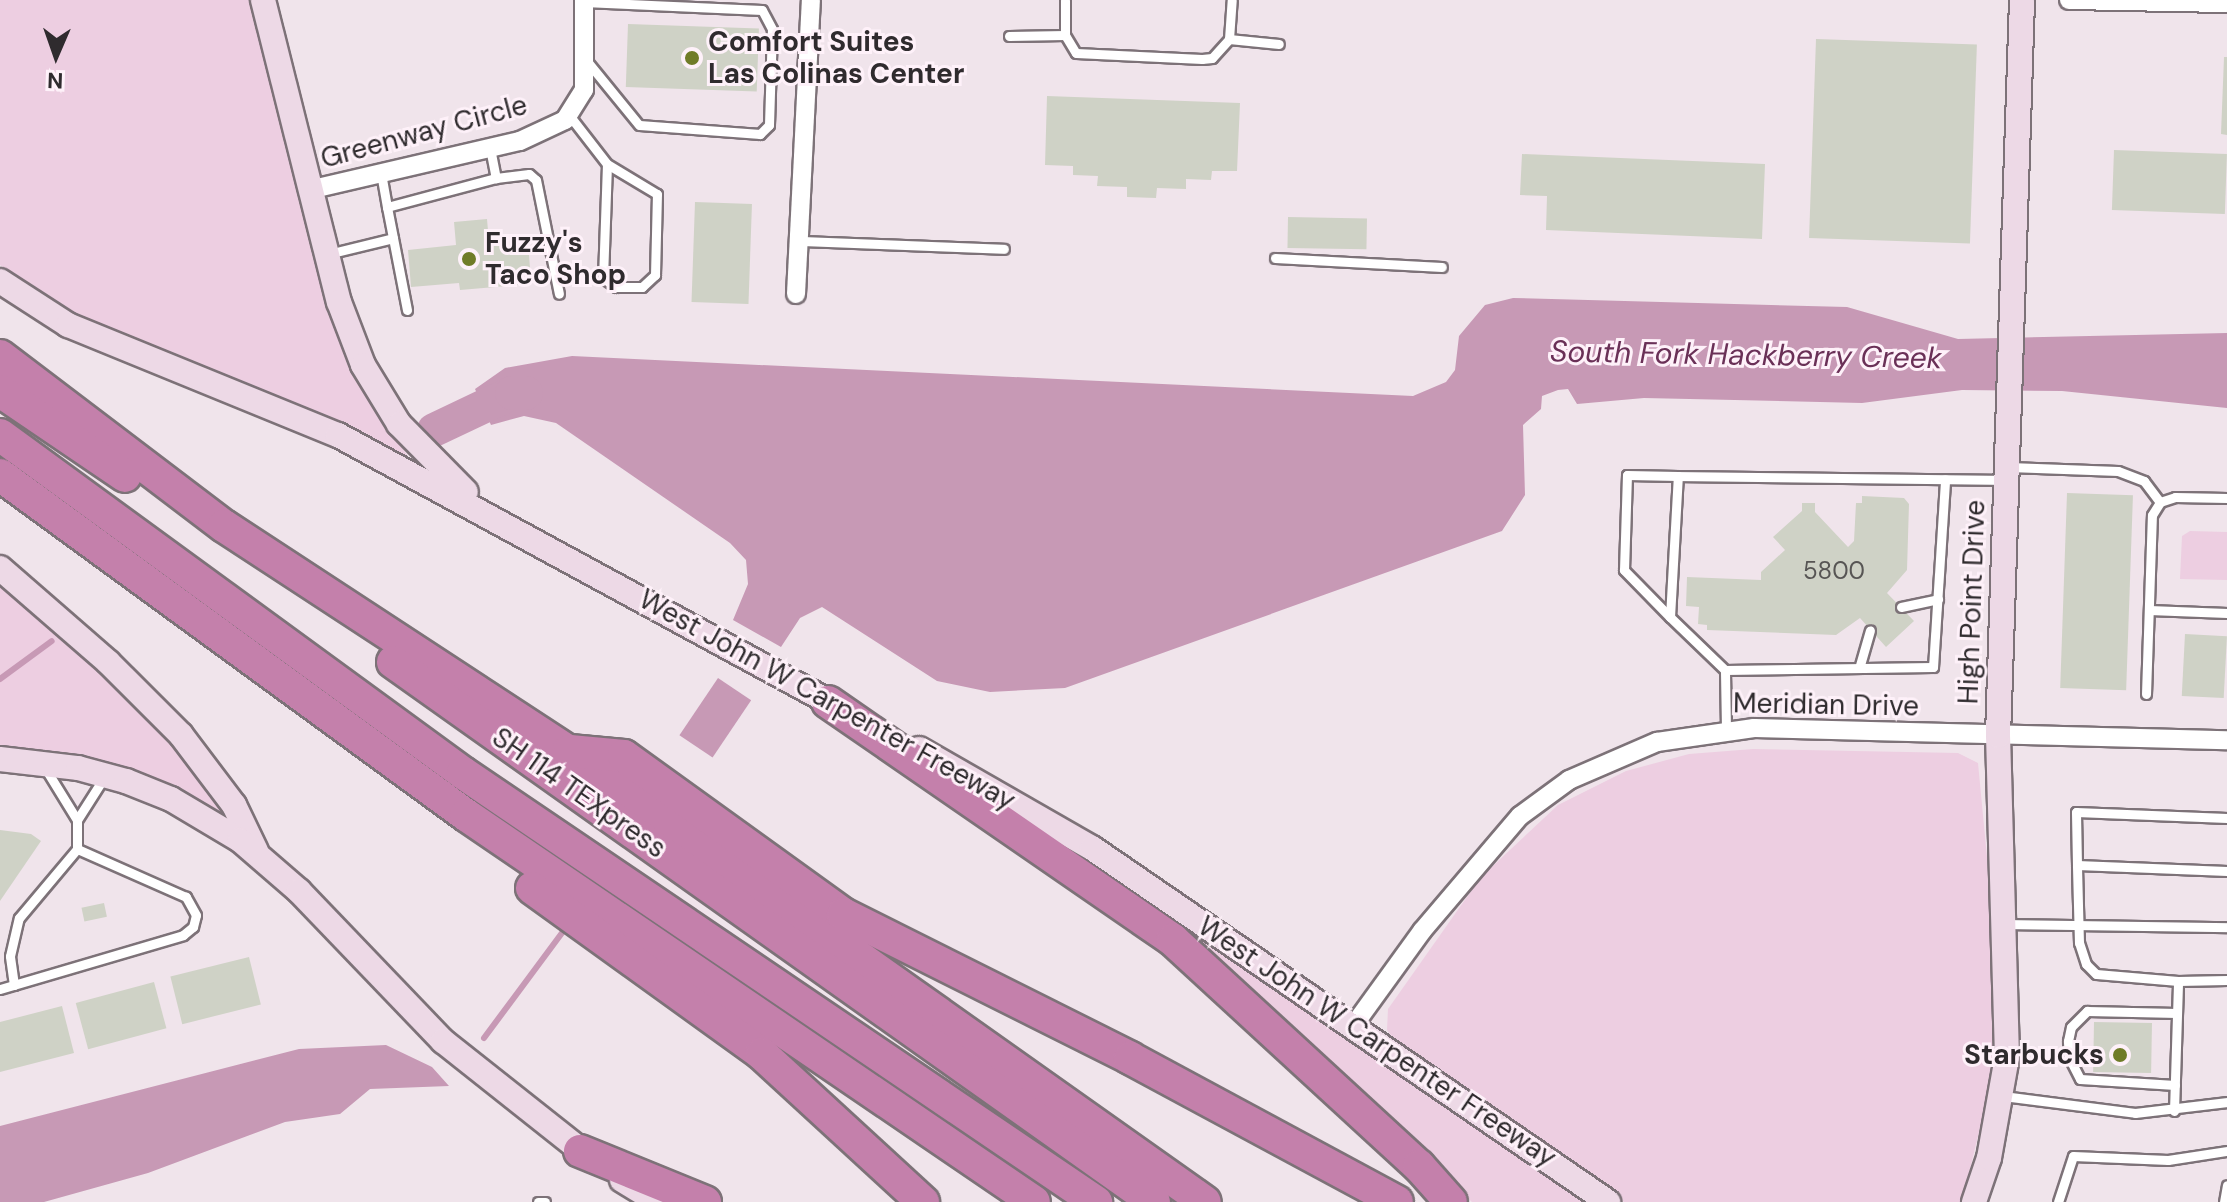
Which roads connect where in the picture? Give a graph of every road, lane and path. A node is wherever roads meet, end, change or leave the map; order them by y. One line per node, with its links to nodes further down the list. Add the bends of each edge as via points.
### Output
1 (263, 0): 19 (main road)
2 (811, 0): 22 (street)
3 (1065, 0): 9 (lane)
4 (1232, 0): 11 (lane)
5 (2022, 0): 34 (main road, High Point Drive)
6 (2069, 0): 8 (street)
7 (584, 1): 13 (street, Greenway Circle); 13 (lane, via 767,14 772,29 769,125 760,134 639,125)
8 (2227, 3)
9 (1065, 35): 10 (lane); 11 (lane, via 1076,53 1202,59 1212,58)
10 (1009, 36)
11 (1229, 39): 12 (lane)
12 (1279, 44)
13 (583, 57): 14 (street, Greenway Circle, via 584,90)
14 (569, 115): 15 (street, Greenway Circle, via 520,141); 16 (lane)
15 (490, 148): 17 (street, Greenway Circle); 18 (lane)
16 (607, 164): 16 (lane, via 603,278 616,287 642,287 655,275 657,194)
17 (381, 173): 19 (street, Greenway Circle); 20 (lane)
18 (496, 178): 20 (lane); 28 (lane, via 529,174 536,180)
19 (313, 189): 24 (main road)
20 (387, 207): 21 (lane)
21 (393, 238): 24 (lane); 30 (lane)
22 (800, 241): 23 (lane); 29 (street)
23 (1004, 249)
24 (328, 254): 40 (main road, via 339,302 383,403 424,453)
25 (1275, 258): 26 (lane)
26 (1442, 267)
27 (0, 281): 40 (main road, West John W Carpenter Freeway, via 68,325 338,435)
28 (559, 294)
29 (796, 294)
30 (407, 310)
31 (0, 356): 55 (highway, via 224,526)
32 (0, 391): 89 (highway, SH 114 TEXpress, via 294,591)
33 (0, 435): 88 (highway, SH 114 TEXpress, via 463,773)
34 (2006, 473): 37 (lane); 39 (lane, via 2057,469 2132,475 2144,481); 53 (main road, High Point Drive)
35 (0, 475): 59 (highway)
36 (1678, 476): 37 (lane); 46 (lane); 46 (lane, via 1627,475 1624,570)
37 (1945, 479): 42 (lane)
38 (2227, 498): 39 (lane, via 2175,497)
39 (2160, 502): 44 (lane, via 2152,515)
40 (488, 513): 51 (main road, West John W Carpenter Freeway)
41 (0, 568): 63 (main road, via 108,662 181,735 234,805)
42 (1938, 599): 43 (lane); 48 (lane, via 1933,667)
43 (1901, 607)
44 (2149, 610): 45 (lane); 50 (lane)
45 (2227, 613)
46 (1670, 617): 49 (lane)
47 (1870, 630): 48 (lane)
48 (1860, 665): 49 (lane)
49 (1725, 670): 52 (lane)
50 (2146, 694)
51 (828, 702): 74 (main road, West John W Carpenter Freeway, via 1092,848); 92 (highway, via 1173,940 1419,1166)
52 (1726, 729): 53 (street, Meridian Drive); 74 (street, Meridian Drive, via 1614,756 1520,816 1471,870)
53 (1998, 736): 54 (street, Meridian Drive); 67 (main road, High Point Drive)
54 (2227, 740)
55 (568, 751): 90 (highway); 91 (highway, via 624,756 843,914 1130,1058)
56 (0, 759): 57 (main road)
57 (41, 762): 58 (main road); 61 (lane)
58 (106, 775): 61 (lane); 63 (main road, via 171,799)
59 (466, 815): 86 (highway, via 502,866 762,1054); 87 (highway)
60 (2227, 818): 64 (lane, via 2076,812)
61 (77, 820): 62 (lane)
62 (77, 849): 71 (lane, via 19,918 10,956); 71 (lane, via 186,897 196,915 193,927 183,935)
63 (258, 854): 79 (main road, via 433,1033)
64 (2077, 865): 65 (lane); 66 (lane)
65 (2227, 871)
66 (2078, 922): 67 (lane); 68 (lane); 70 (lane, via 2086,964 2096,974)
67 (2002, 924): 76 (main road, High Point Drive, via 2008,999)
68 (2227, 927)
69 (2227, 980): 70 (lane)
70 (2178, 981): 73 (lane)
71 (14, 985): 72 (lane)
72 (0, 989)
73 (2177, 1013): 75 (lane); 75 (lane, via 2087,1011 2071,1027 2068,1041 2080,1079)
74 (1354, 1025): 93 (main road, West John W Carpenter Freeway)
75 (2175, 1085): 78 (lane)
76 (2000, 1096): 78 (lane, via 2089,1110); 94 (main road, High Point Drive, via 1989,1158)
77 (2227, 1102): 78 (lane)
78 (2174, 1111)
79 (580, 1151): 82 (main road); 85 (highway)
80 (2227, 1151): 95 (lane, via 2168,1160 2073,1156)
81 (2227, 1185): 96 (lane)
82 (653, 1200)
83 (538, 1202): 84 (lane)
84 (545, 1202)
85 (705, 1202)
86 (923, 1202)
87 (1034, 1202)
88 (1096, 1202)
89 (1154, 1202)
90 (1205, 1202)
91 (1397, 1202)
92 (1451, 1202)
93 (1608, 1202)
94 (1974, 1202)
95 (2058, 1202)
96 (2224, 1202)

